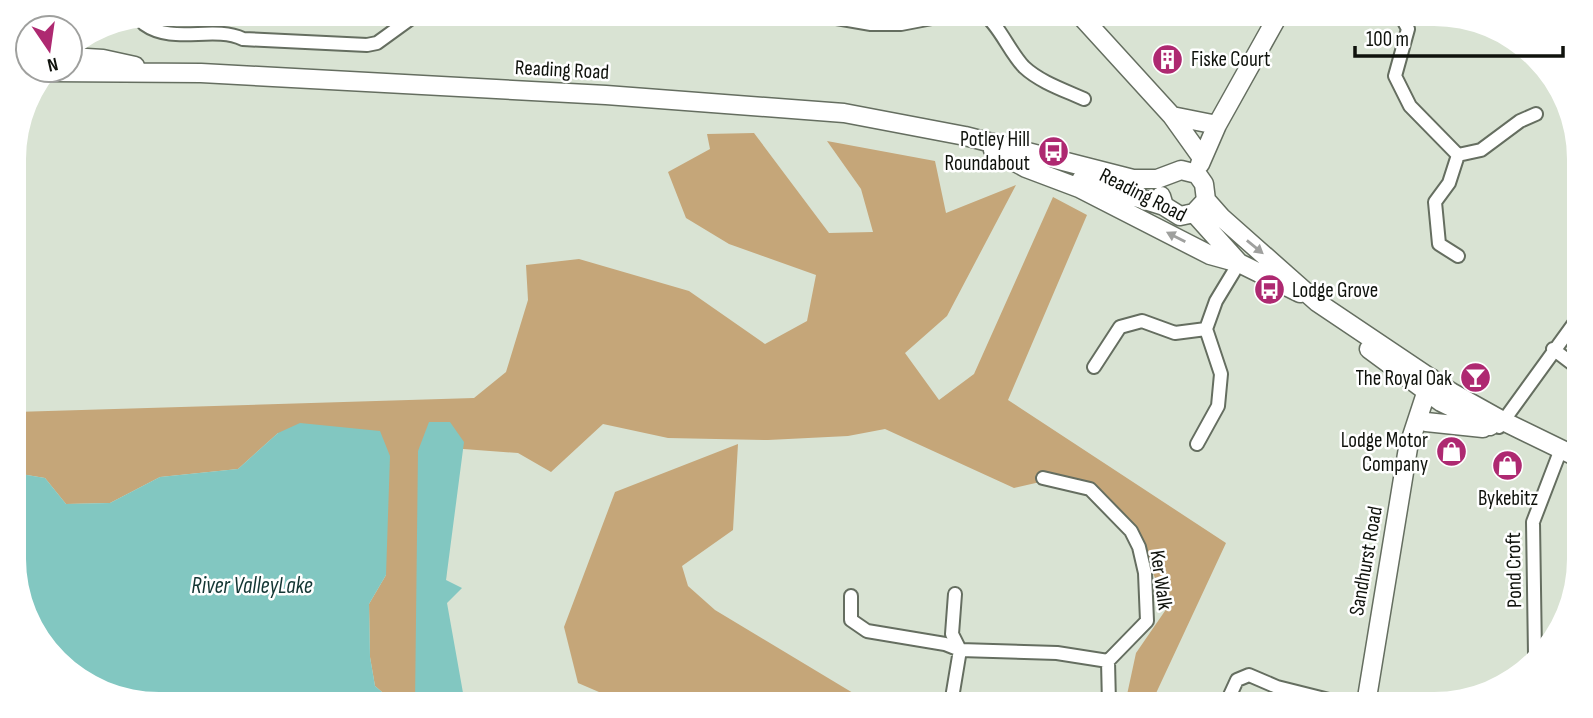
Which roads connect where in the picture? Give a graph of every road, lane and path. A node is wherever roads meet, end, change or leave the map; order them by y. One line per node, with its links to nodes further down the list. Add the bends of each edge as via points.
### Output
1 (400, 26): 6 (street, via 367,45 243,39 230,33 179,34)
2 (995, 26): 10 (street, via 1027,69)
3 (1090, 26): 12 (main road)
4 (1272, 26): 13 (main road)
5 (1406, 26): 15 (street, via 1395,76 1410,106)
6 (148, 27)
7 (84, 58): 8 (main road, Reading Road)
8 (155, 71): 9 (main road, Reading Road); 14 (main road, Reading Road, via 749,104 856,115)
9 (84, 73)
10 (1084, 99)
11 (1536, 114): 15 (street, via 1481,150)
12 (1172, 116): 13 (main road); 16 (main road)
13 (1217, 125): 16 (main road)
14 (965, 136): 17 (main road, Reading Road); 18 (main road, Reading Road, via 1117,176)
15 (1458, 155): 21 (street, via 1449,183 1435,202 1439,244)
16 (1199, 166): 18 (main road, Reading Road); 20 (main road, Reading Road, via 1204,184)
17 (1026, 168): 19 (main road, Reading Road, via 1059,173); 22 (main road, Reading Road, one-way to 17, via 1210,255 1079,188)
18 (1169, 176): 19 (main road, Reading Road, via 1161,186)
19 (1164, 205): 20 (main road, Reading Road, via 1180,216)
20 (1200, 206): 22 (main road, Reading Road); 23 (main road, Reading Road, one-way to 23, via 1221,217)
21 (1458, 256)
22 (1239, 263): 23 (main road, Reading Road); 24 (street, via 1216,301)
23 (1317, 302): 29 (main road, Reading Road, via 1357,332 1368,348)
24 (1206, 329): 28 (street, via 1175,333 1142,321 1120,327); 32 (street, via 1221,374 1218,406)
25 (1567, 332): 26 (street)
26 (1553, 349): 27 (street); 31 (street)
27 (1567, 360)
28 (1094, 367)
29 (1436, 390): 30 (main road, Sandhurst Road); 31 (main road, Reading Road)
30 (1420, 425): 31 (main road); 46 (main road, Sandhurst Road, via 1408,448)
31 (1500, 426): 33 (main road, Reading Road)
32 (1198, 444)
33 (1559, 454): 34 (main road, Reading Road); 35 (main road, Reading Road); 39 (street, Pond Croft, via 1533,522)
34 (1567, 456)
35 (1567, 460)
36 (1043, 478): 41 (street, Ker Walk, via 1090,489 1131,531 1139,547 1148,592 1147,621)
37 (956, 594): 40 (street, via 952,634)
38 (851, 596): 40 (street, via 850,620 867,631)
39 (1535, 645)
40 (960, 650): 41 (street, via 1057,653); 42 (street)
41 (1108, 661): 43 (street)
42 (953, 691)
43 (1109, 691)
44 (1232, 691): 45 (street, via 1237,680 1249,675)
45 (1293, 691)
46 (1368, 691)

